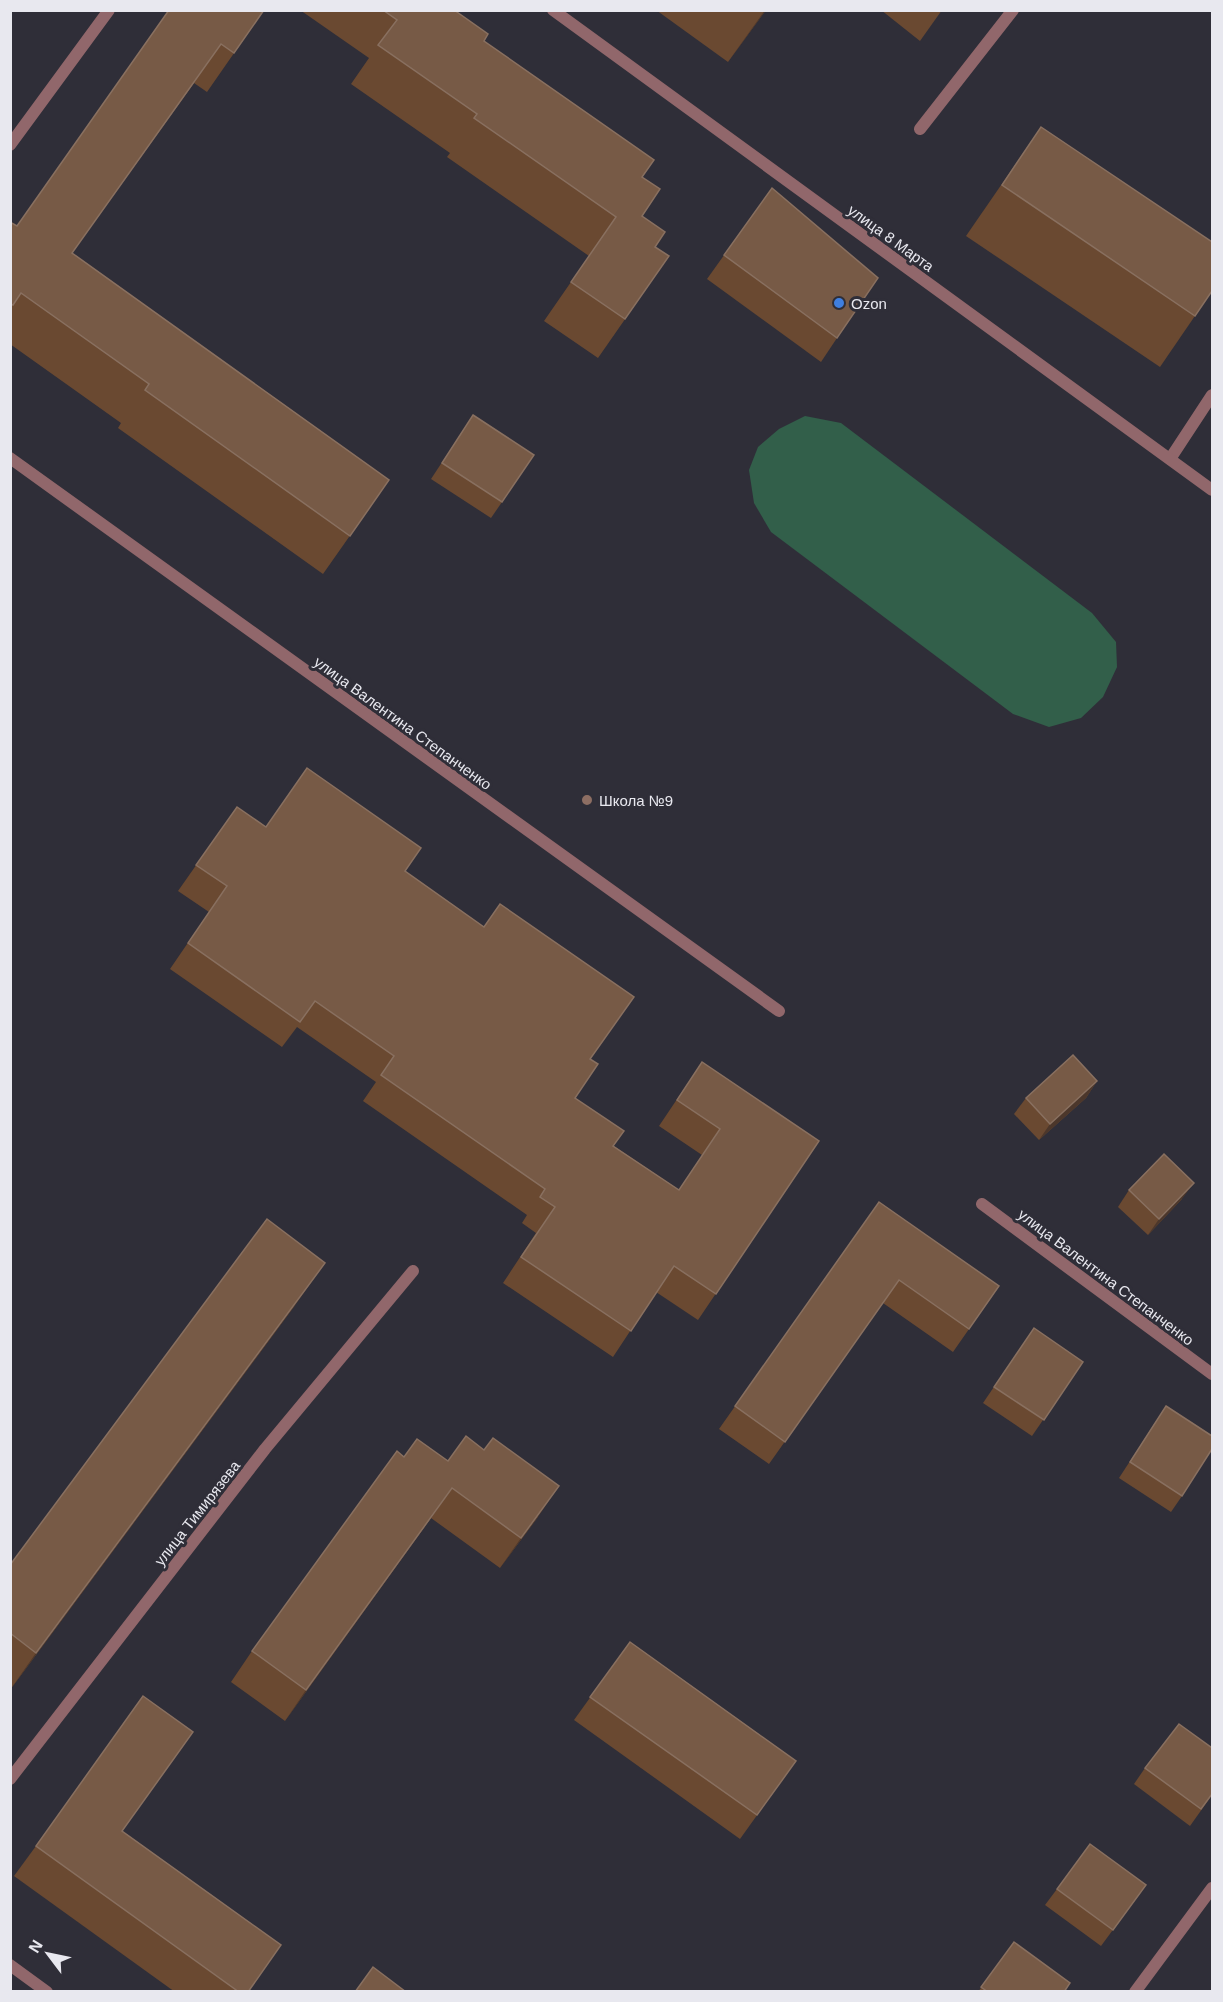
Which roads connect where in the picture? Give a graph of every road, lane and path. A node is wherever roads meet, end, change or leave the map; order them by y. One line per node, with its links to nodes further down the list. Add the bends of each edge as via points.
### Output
1 (109, 10): 5 (street)
2 (553, 10): 8 (street, улица 8 Марта)
3 (1013, 10): 4 (street)
4 (920, 129)
5 (10, 145)
6 (1212, 395): 8 (street)
7 (10, 458): 10 (street, улица Валентина Степанченко)
8 (1170, 459): 9 (street, улица 8 Марта)
9 (1212, 490)
10 (778, 1011)
11 (982, 1204): 13 (street, улица Валентина Степанченко)
12 (413, 1270): 14 (street, улица Тимирязева, via 265,1449)
13 (1212, 1374)
14 (10, 1779)
15 (1212, 1888): 18 (street)
16 (10, 1965): 17 (street)
17 (46, 1992)
18 (1135, 1992)

